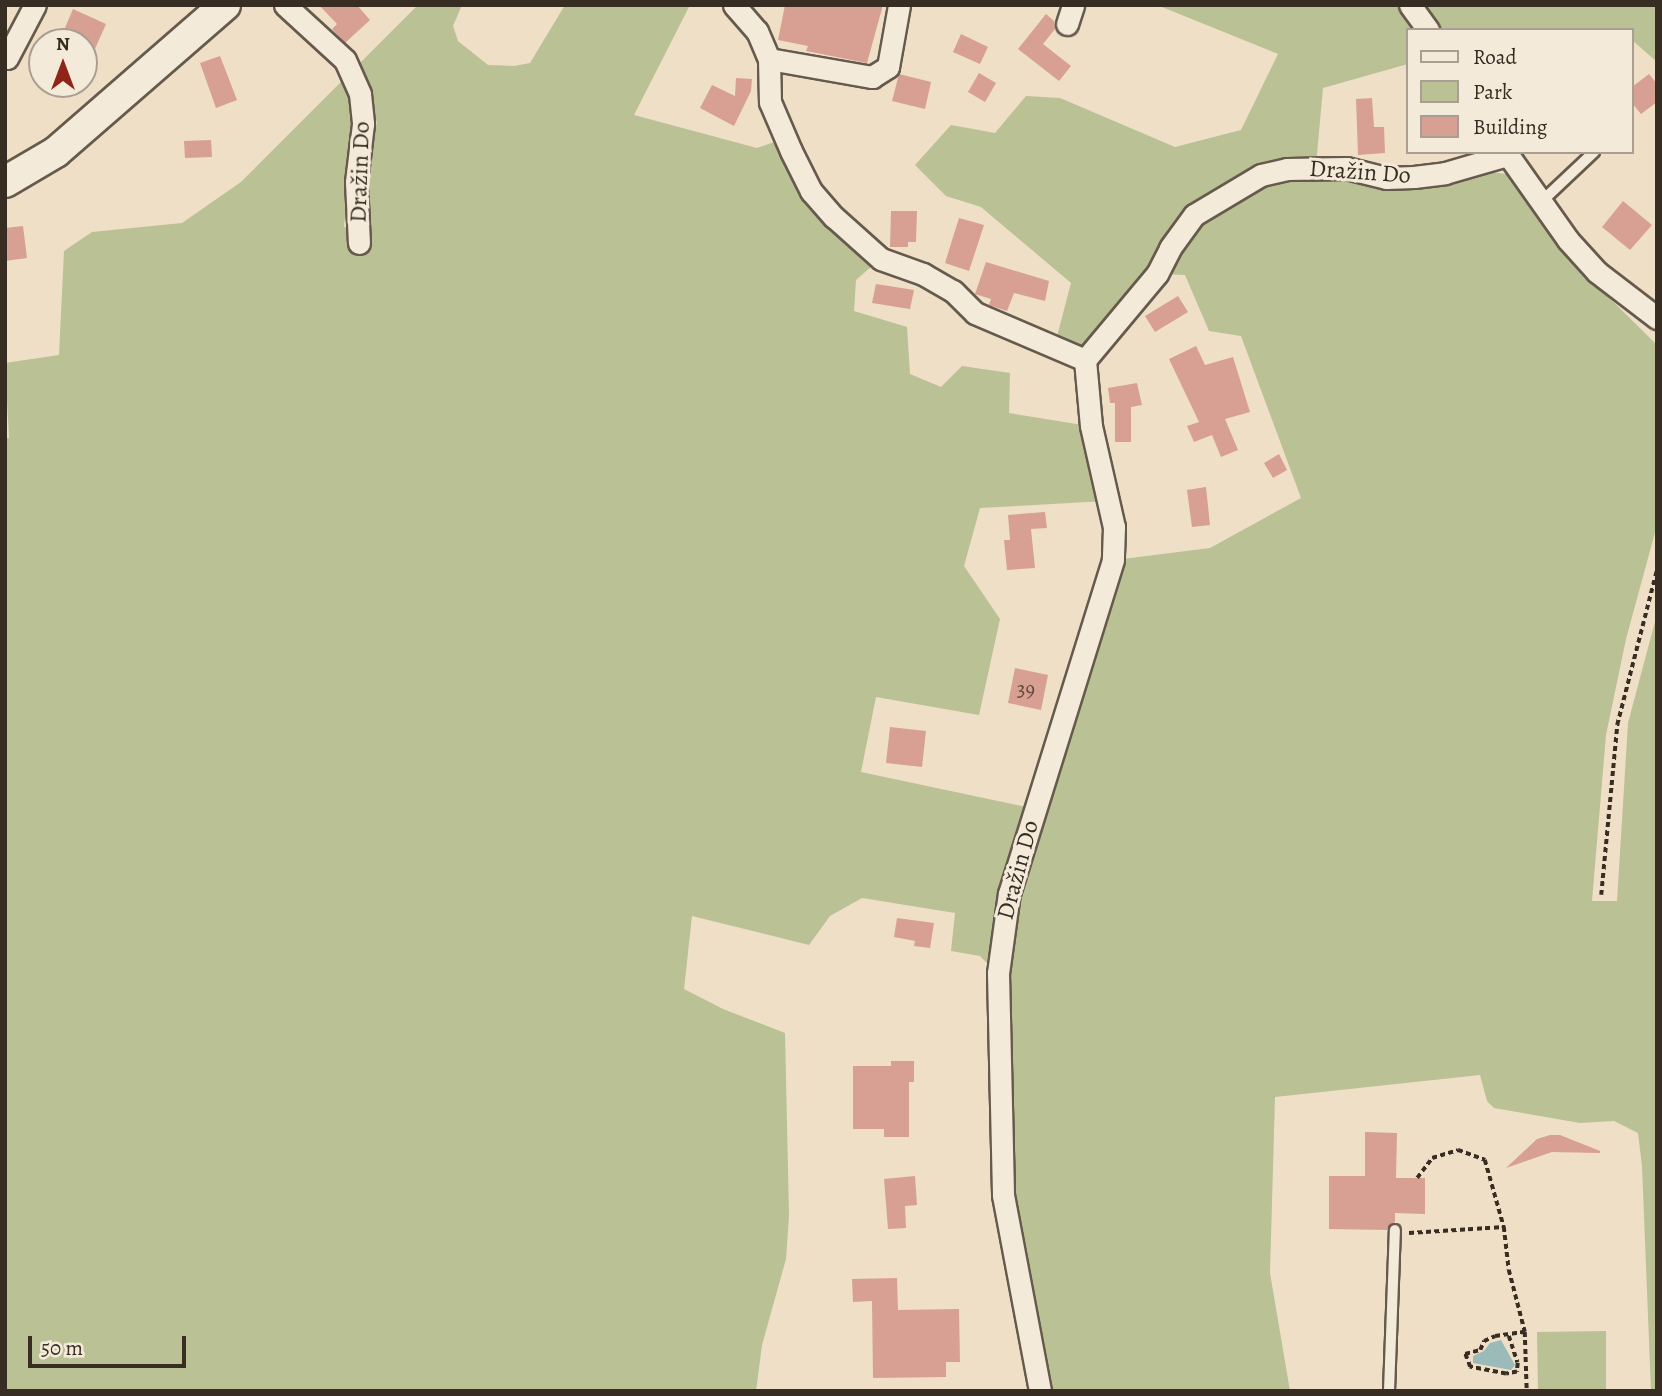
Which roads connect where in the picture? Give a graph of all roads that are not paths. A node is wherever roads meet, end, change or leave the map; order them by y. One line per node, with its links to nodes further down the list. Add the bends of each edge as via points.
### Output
1 (35, 5): 8 (street)
2 (285, 5): 15 (street, Dražin Do, via 345,60 360,94)
3 (734, 5): 9 (street, via 757,31)
4 (899, 5): 9 (street, via 888,67 872,77)
5 (1410, 5): 7 (street)
6 (220, 7): 13 (street, via 56,152)
7 (1427, 28)
8 (7, 58)
9 (769, 59): 17 (street, via 770,102 811,191 834,217 881,259 953,291 975,313)
10 (1503, 154): 17 (street, Dražin Do, via 1445,173 1414,177 1386,178 1346,168 1287,169 1261,175 1194,215 1157,274)
11 (1507, 154): 14 (street, Dražin Do)
12 (1592, 154): 14 (lane)
13 (5, 182)
14 (1541, 202): 16 (street, Dražin Do, via 1597,272)
15 (359, 243)
16 (1657, 318)
17 (1085, 360): 19 (street, Dražin Do, via 1091,426 1114,527 1113,560 1009,893 998,972 1003,1195)
18 (1395, 1232): 20 (lane)
19 (1040, 1391)
20 (1390, 1391)

